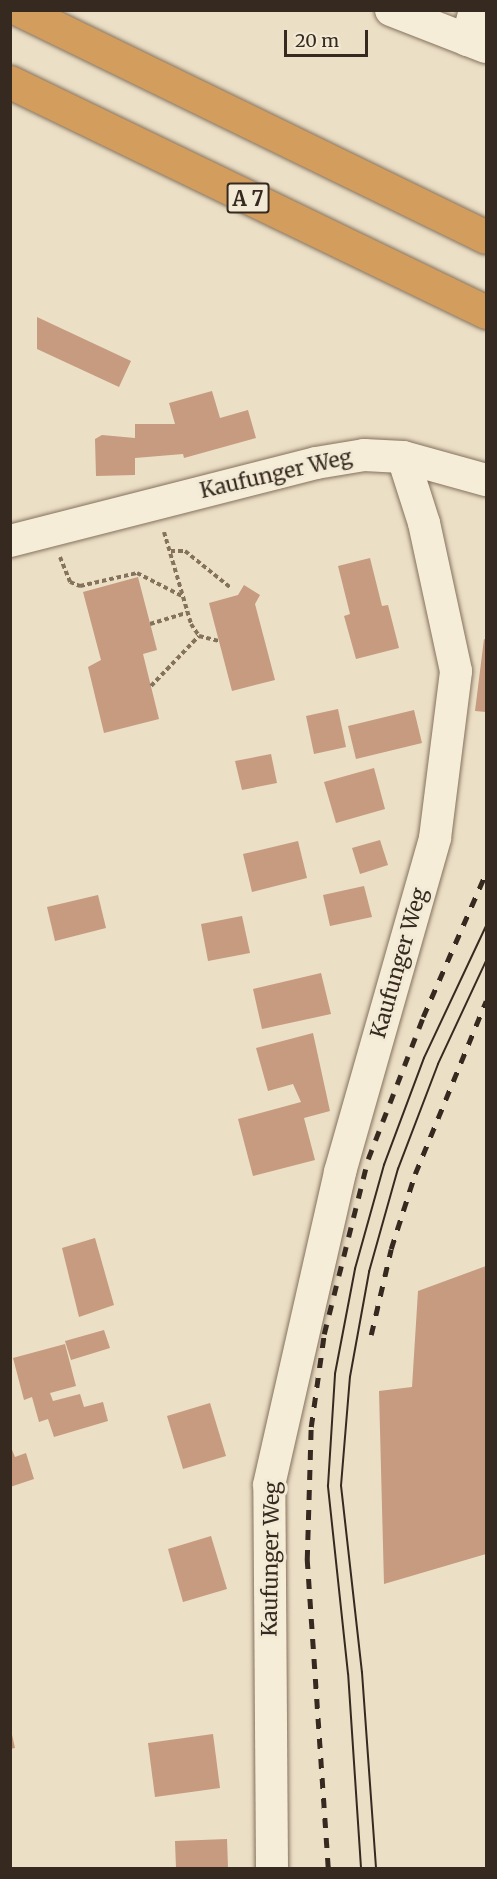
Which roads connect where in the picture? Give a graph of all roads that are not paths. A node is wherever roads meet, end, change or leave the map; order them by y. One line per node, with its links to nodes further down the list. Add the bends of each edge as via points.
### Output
1 (20, 10): 6 (highway)
2 (391, 10): 4 (street)
3 (475, 10): 4 (street)
4 (477, 44)
5 (10, 82): 7 (highway, A 7)
6 (486, 237)
7 (486, 312)
8 (403, 457): 9 (street); 10 (street, Kaufunger Weg, via 364,454 316,463); 11 (street, Kaufunger Weg, via 424,523 456,671 435,838 340,1172 269,1485)
9 (486, 480)
10 (10, 541)
11 (273, 1869)

